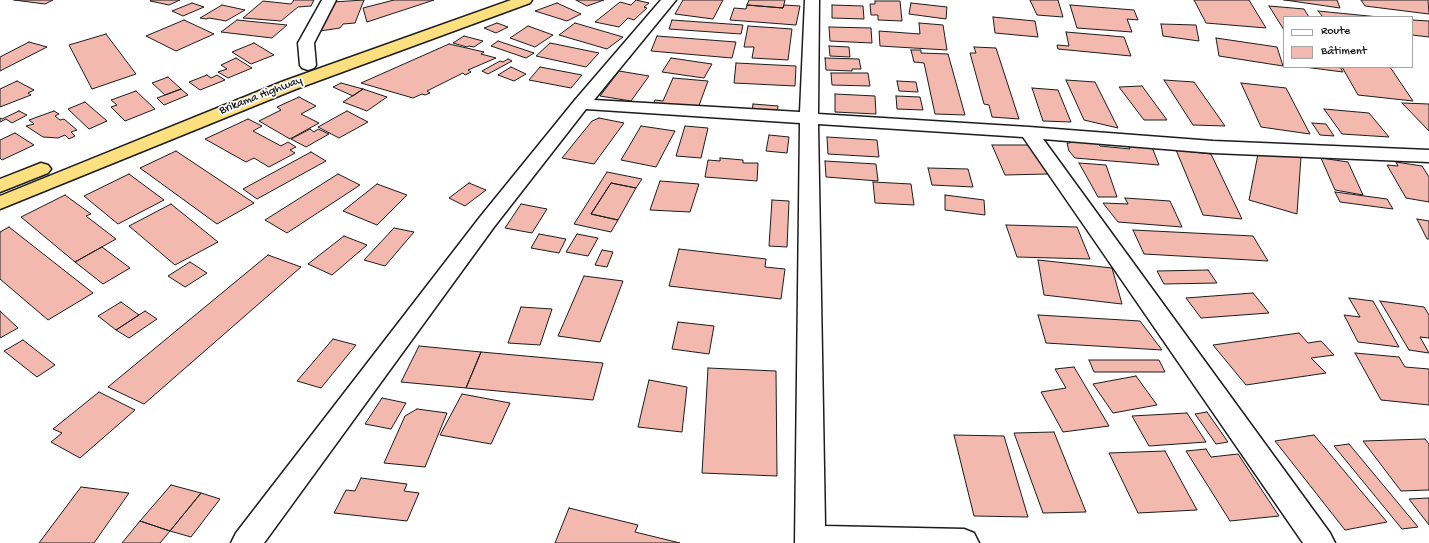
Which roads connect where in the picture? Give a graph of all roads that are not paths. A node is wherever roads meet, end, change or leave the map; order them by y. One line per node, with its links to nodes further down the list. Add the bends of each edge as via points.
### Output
1 (329, 0): 6 (street, via 306,43)
2 (494, 0): 6 (highway, Brikama Highway)
3 (526, 0): 12 (highway, Brikama Highway, via 290,85)
4 (669, 0): 7 (street)
5 (812, 0): 8 (street)
6 (308, 65): 11 (highway, Brikama Highway, via 228,94)
7 (581, 104): 8 (street); 14 (street, via 487,222)
8 (809, 119): 9 (street); 13 (street)
9 (1029, 132): 10 (street, via 1213,147); 16 (street)
10 (1429, 156)
11 (0, 186)
12 (0, 203)
13 (810, 542): 15 (street)
14 (246, 543)
15 (964, 543)
16 (1320, 543)

